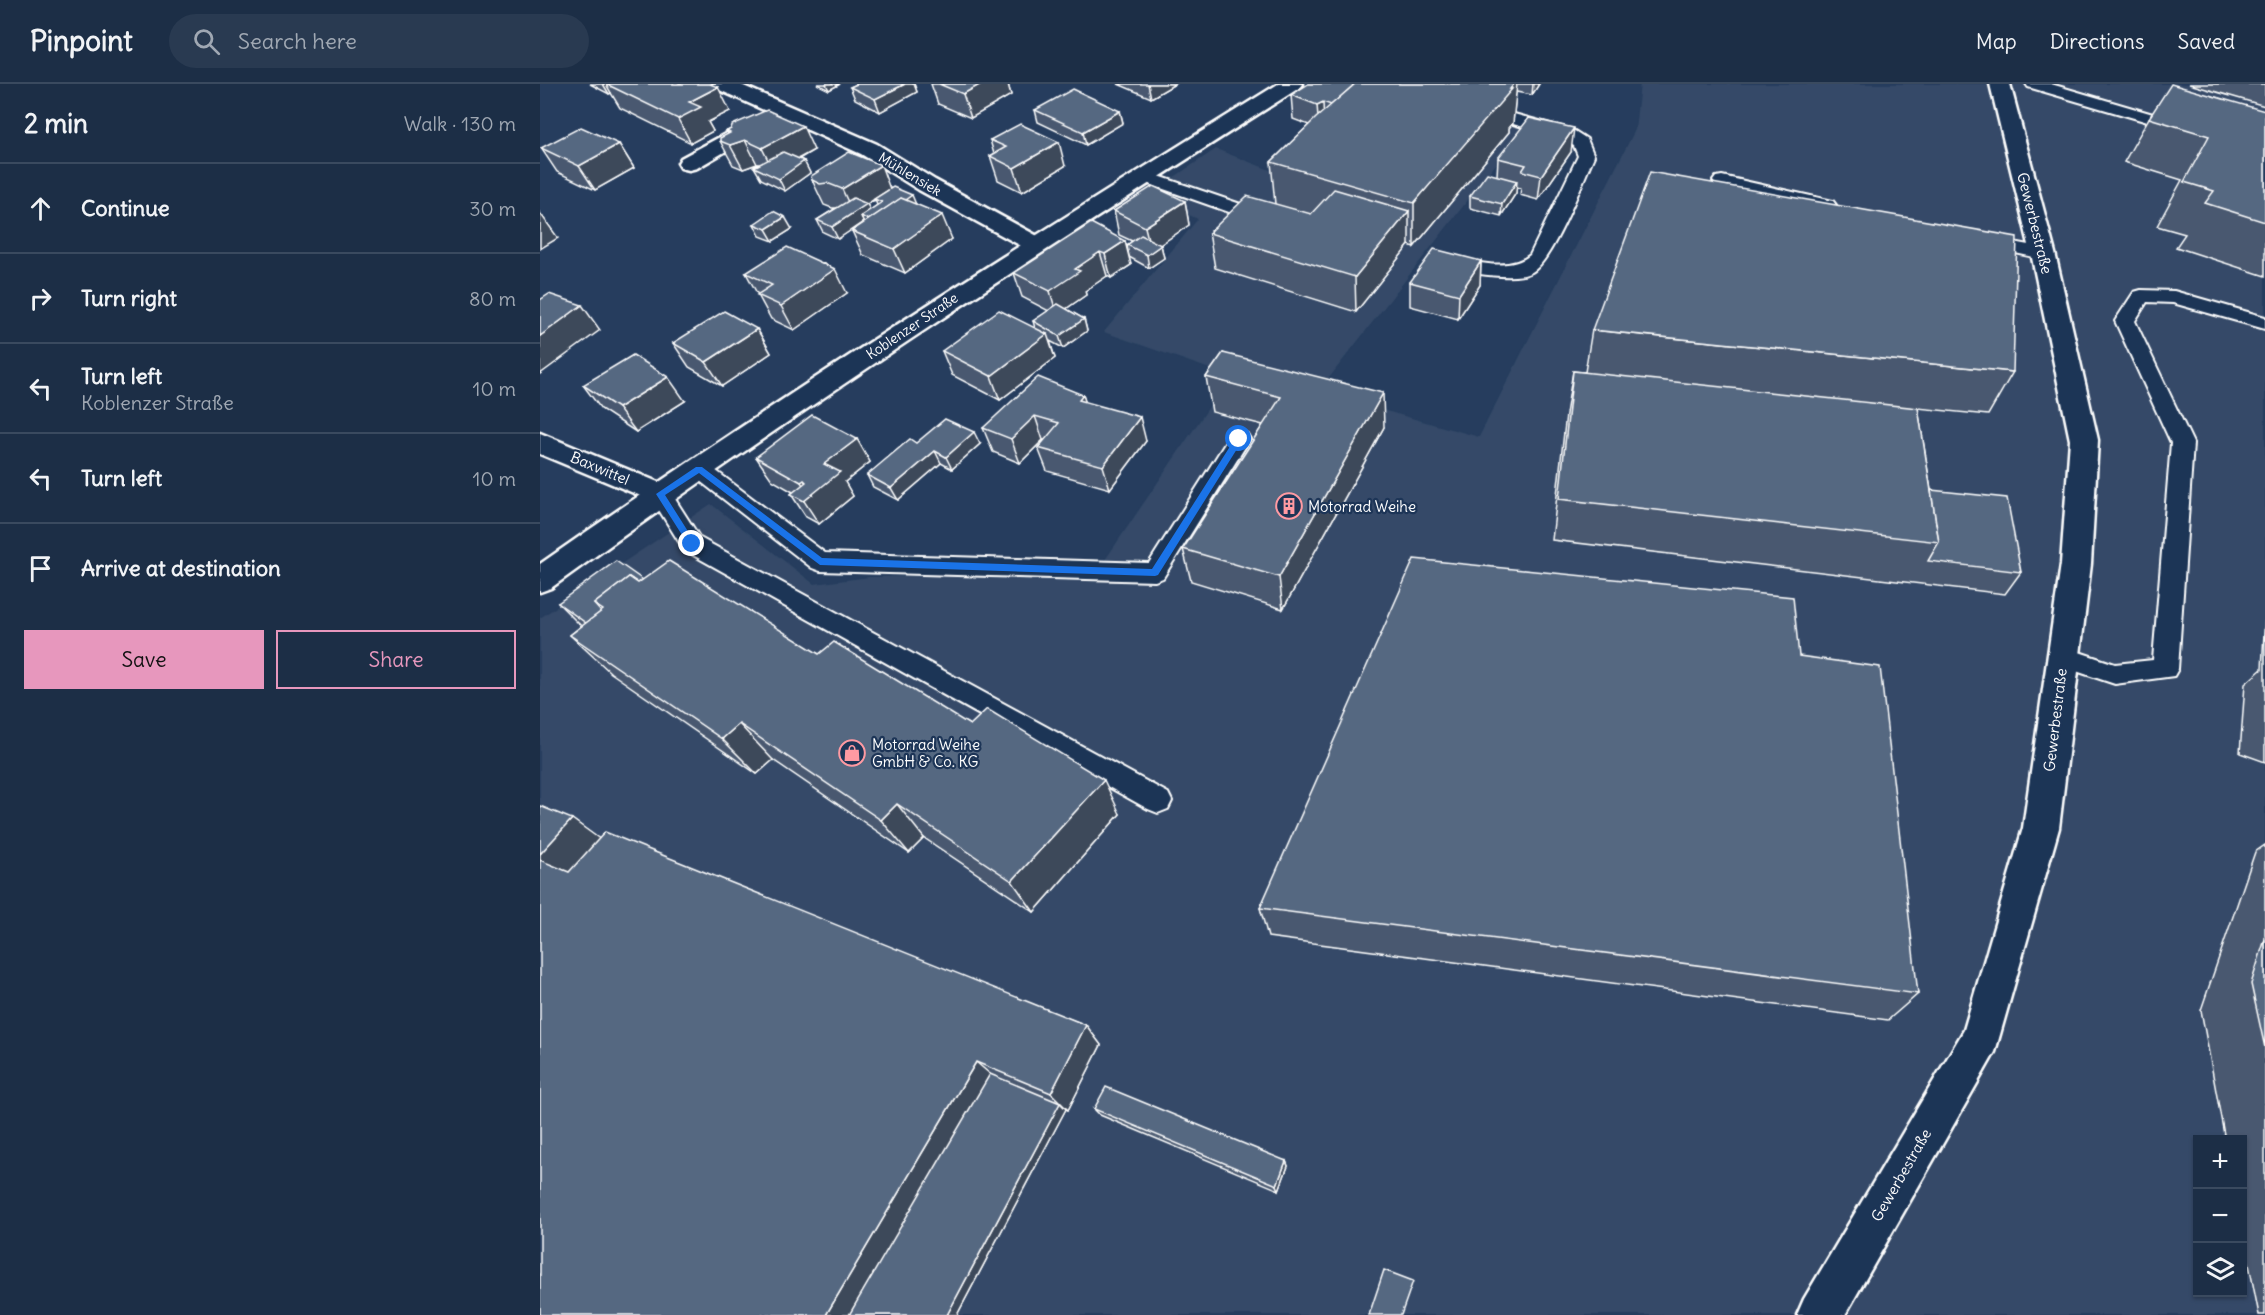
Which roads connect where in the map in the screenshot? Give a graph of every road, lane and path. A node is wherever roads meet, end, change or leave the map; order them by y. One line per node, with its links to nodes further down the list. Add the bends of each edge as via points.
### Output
1 (722, 84): 6 (street, Mühlensiek)
2 (1293, 84): 9 (street, Koblenzer Straße)
3 (2000, 84): 15 (street, Gewerbestraße)
4 (2034, 84): 7 (lane)
5 (1468, 107): 16 (lane, via 1567,134 1581,143 1586,156 1538,258 1525,269 1494,270)
6 (782, 111): 8 (street); 14 (street, Mühlensiek, via 869,149)
7 (2197, 131)
8 (689, 163)
9 (1144, 177): 12 (lane); 14 (street, Koblenzer Straße)
10 (1722, 181): 11 (lane)
11 (1845, 210)
12 (1255, 215)
13 (1968, 238): 15 (lane)
14 (1035, 244): 20 (street, Koblenzer Straße)
15 (2043, 253): 23 (street, Gewerbestraße, via 2085,440)
16 (1450, 264)
17 (2265, 323): 23 (lane, via 2174,297 2141,296 2125,321 2182,443 2165,669 2115,674)
18 (1239, 439): 20 (lane, via 1155,572 820,561)
19 (540, 443): 21 (street, Baxwittel)
20 (699, 469): 21 (street, Koblenzer Straße)
21 (660, 494): 22 (street, Koblenzer Straße); 24 (lane, via 692,544)
22 (540, 580)
23 (2064, 657): 25 (street, Gewerbestraße, via 2041,828 1981,1038)
24 (1158, 801)
25 (1820, 1315)

